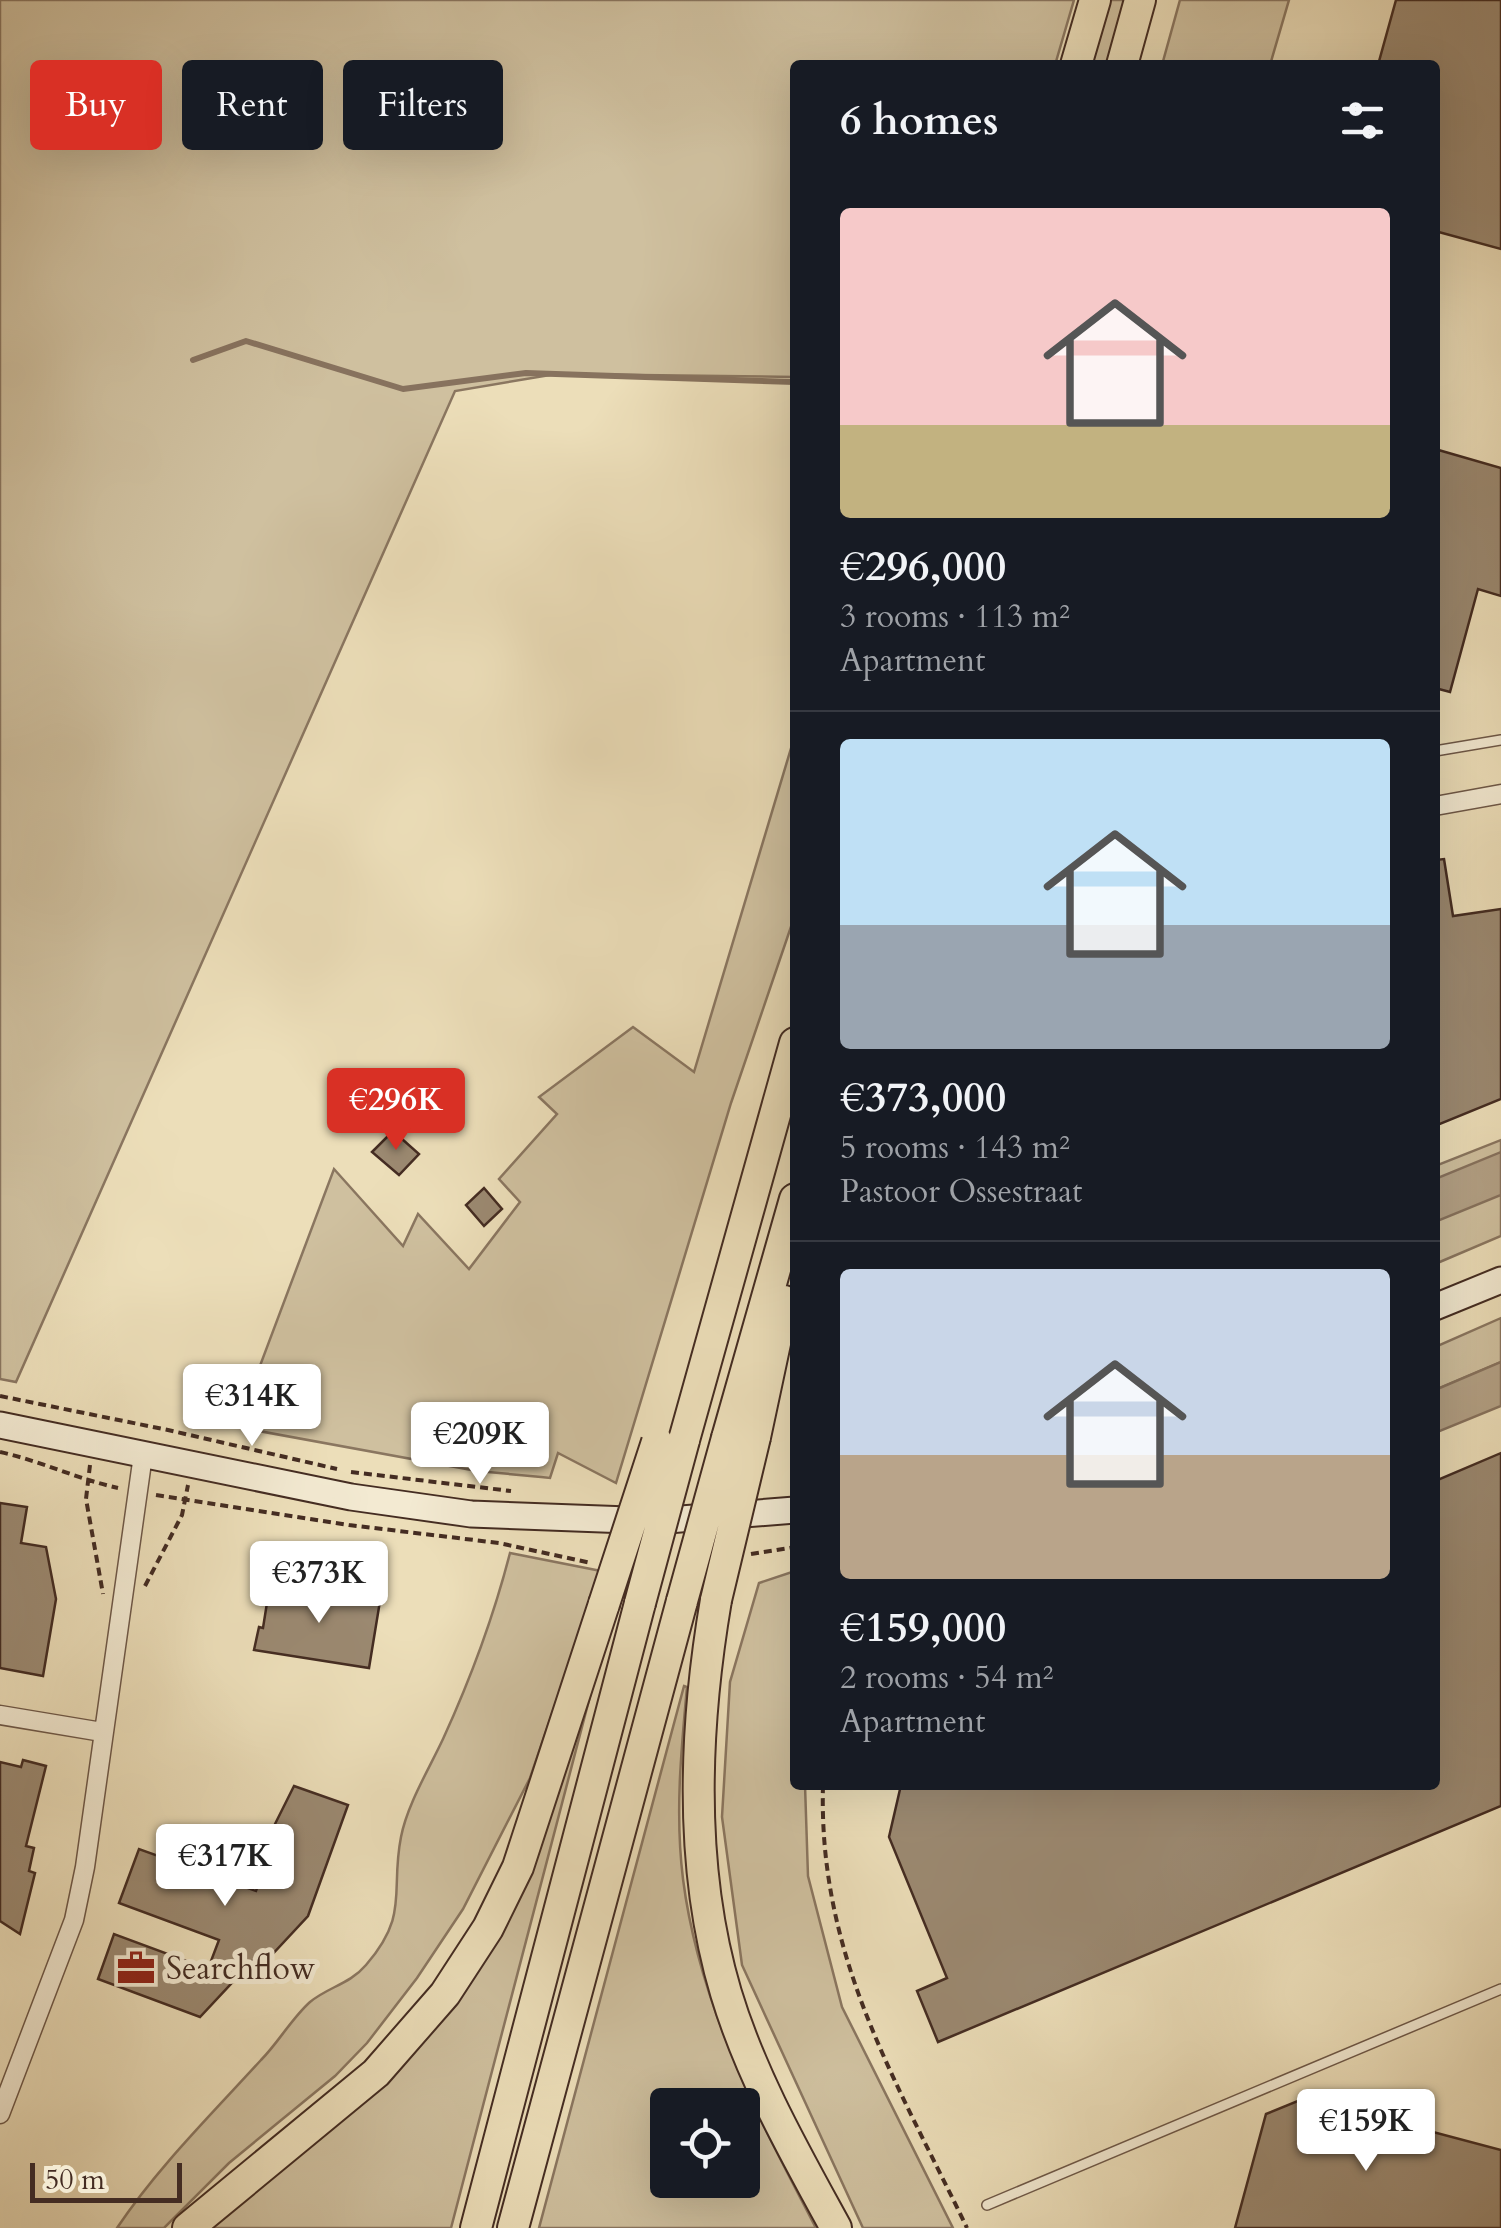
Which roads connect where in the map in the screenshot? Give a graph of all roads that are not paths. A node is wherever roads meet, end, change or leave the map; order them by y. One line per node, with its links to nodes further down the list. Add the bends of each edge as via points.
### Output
1 (1095, 0): 3 (highway)
2 (1140, 0): 4 (highway)
3 (1077, 60)
4 (1123, 60)
5 (1501, 740): 6 (lane)
6 (1440, 750)
7 (1501, 794): 8 (street)
8 (1440, 805)
9 (790, 1061): 16 (highway, via 698,1390)
10 (790, 1220): 15 (highway)
11 (790, 1259): 15 (highway, via 781,1322)
12 (1501, 1280): 13 (main road)
13 (1440, 1305)
14 (0, 1425): 17 (main road)
15 (741, 1438): 27 (highway, bridge, via 682,1601); 28 (highway, bridge, via 698,1747 712,1935 749,2057)
16 (670, 1441): 25 (highway, bridge, via 604,1604 518,1867 488,1928 445,1994 376,2072); 26 (highway, bridge, via 640,1603)
17 (143, 1455): 18 (main road, via 471,1514 604,1521); 20 (street)
18 (790, 1510)
19 (0, 1715): 20 (street)
20 (102, 1732): 22 (street, via 74,1920)
21 (1501, 1988): 24 (lane)
22 (6, 2074): 23 (street)
23 (0, 2114)
24 (987, 2205)
25 (188, 2228)
26 (476, 2228)
27 (512, 2228)
28 (836, 2228)

